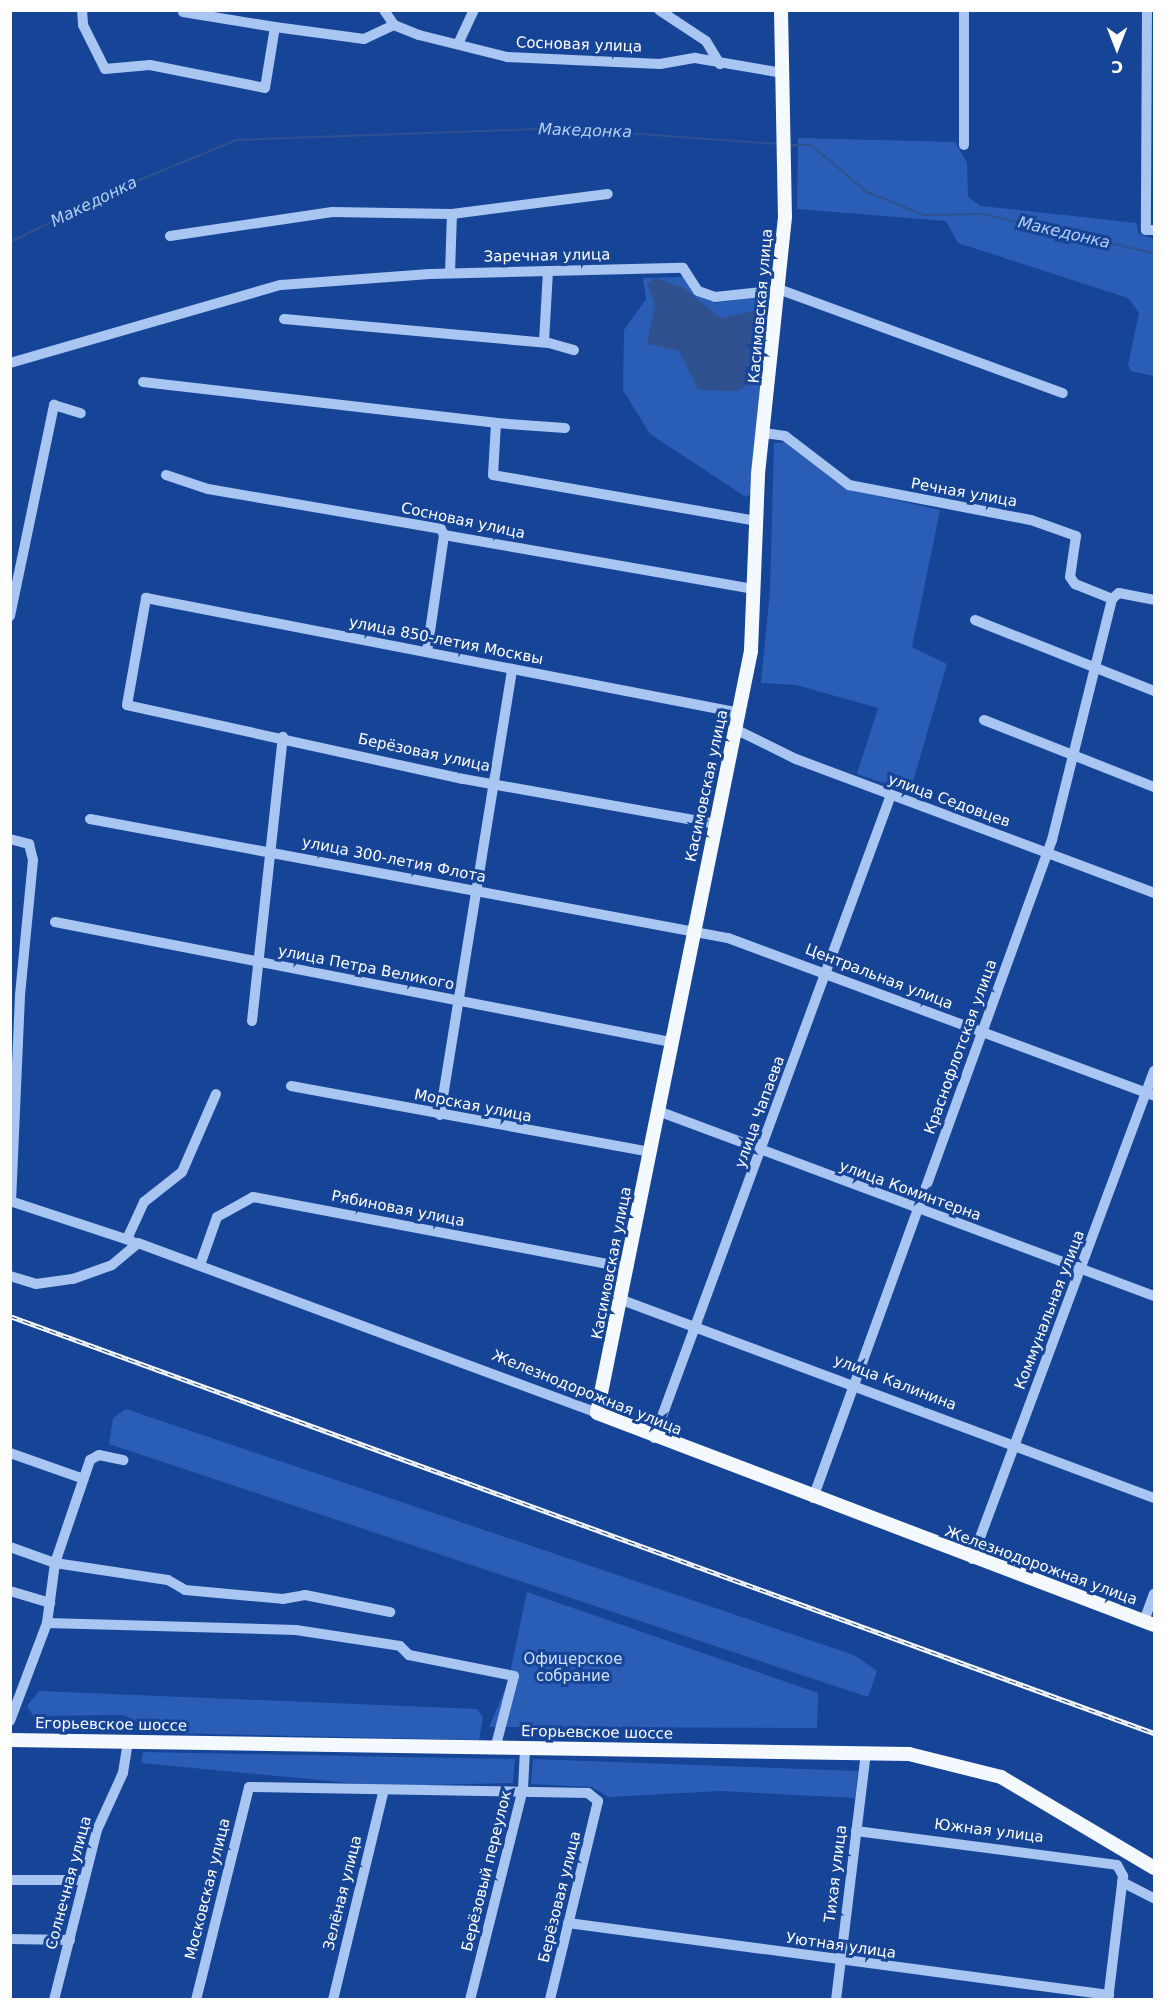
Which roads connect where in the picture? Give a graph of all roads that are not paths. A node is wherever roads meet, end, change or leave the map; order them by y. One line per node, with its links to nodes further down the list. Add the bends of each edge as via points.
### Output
1 (82, 10): 10 (street, via 83,25 105,69 150,65 265,88)
2 (384, 10): 9 (street)
3 (474, 10): 11 (street)
4 (659, 10): 12 (street, via 706,41)
5 (781, 10): 13 (main road, Касимовская улица)
6 (964, 10): 14 (street)
7 (1147, 10): 17 (street)
8 (183, 12): 10 (street)
9 (394, 25): 10 (street, via 364,39); 11 (street, Сосновая улица)
10 (275, 27)
11 (458, 44): 12 (street, Сосновая улица, via 534,61 660,64 695,58)
12 (720, 64): 13 (street, Сосновая улица)
13 (783, 74): 21 (main road, Касимовская улица, via 786,156)
14 (964, 145)
15 (608, 194): 16 (street)
16 (452, 214): 18 (street, via 332,212); 20 (street)
17 (1150, 230)
18 (170, 236)
19 (548, 270): 20 (street, Заречная улица); 21 (street, Заречная улица, via 683,268 698,291 715,297); 23 (street)
20 (450, 273): 25 (street, Заречная улица, via 281,285)
21 (781, 290): 27 (street, Заречная улица); 31 (main road, Касимовская улица)
22 (284, 319): 23 (street)
23 (544, 342): 24 (street)
24 (574, 350)
25 (10, 363)
26 (143, 382): 29 (street)
27 (1063, 393)
28 (81, 413): 38 (street, via 54,405)
29 (496, 423): 30 (street); 33 (street, via 493,476)
30 (565, 428)
31 (764, 433): 33 (main road, Касимовская улица); 36 (street, Речная улица, via 785,436 849,485 1031,520 1076,536 1070,577)
32 (166, 475): 34 (street, Сосновая улица, via 208,489 441,529)
33 (756, 521): 35 (main road, Касимовская улица)
34 (444, 535): 35 (street, Сосновая улица); 40 (street)
35 (754, 589): 45 (main road, Касимовская улица)
36 (1112, 599): 37 (street, via 1119,593); 41 (street, Краснофлотская улица)
37 (1155, 600)
38 (10, 616)
39 (975, 620): 41 (street)
40 (427, 652): 42 (street, улица 850-летия Москвы); 44 (street, улица 850-летия Москвы, via 146,598)
41 (1097, 668): 43 (street); 49 (street, Краснофлотская улица)
42 (512, 669): 45 (street, улица 850-летия Москвы); 50 (street)
43 (1155, 691)
44 (127, 705): 48 (street, Берёзовая улица)
45 (740, 713): 47 (main road, Касимовская улица)
46 (984, 720): 49 (street)
47 (737, 730): 52 (street, улица Седовцев); 54 (main road, Касимовская улица)
48 (283, 737): 50 (street, Берёзовая улица); 56 (street)
49 (1073, 759): 51 (street); 57 (street, Краснофлотская улица)
50 (496, 784): 54 (street, Берёзовая улица); 58 (street)
51 (1155, 788)
52 (891, 795): 57 (street, улица Седовцев); 63 (street, улица Чапаева)
53 (90, 819): 56 (street, улица 300-летия Флота)
54 (716, 824): 61 (main road, Касимовская улица)
55 (10, 839): 76 (street, via 29,844 33,860 20,996)
56 (270, 852): 58 (street, улица 300-летия Флота); 62 (street)
57 (1047, 853): 59 (street, улица Седовцев); 66 (street, Краснофлотская улица)
58 (476, 891): 61 (street, улица 300-летия Флота); 64 (street)
59 (1155, 893)
60 (55, 922): 62 (street, улица Петра Великого)
61 (692, 930): 63 (street, Центральная улица); 67 (main road, Касимовская улица)
62 (261, 963): 64 (street, улица Петра Великого); 65 (street)
63 (827, 973): 66 (street, Центральная улица); 75 (street, улица Чапаева)
64 (457, 1001): 67 (street, улица Петра Великого); 73 (street)
65 (252, 1021)
66 (982, 1032): 71 (street, Центральная улица); 77 (street, Краснофлотская улица)
67 (671, 1042): 72 (main road, Касимовская улица)
68 (1155, 1071): 71 (street, Коммунальная улица)
69 (291, 1086): 73 (street, Морская улица)
70 (216, 1094): 78 (street, via 182,1172 144,1202)
71 (1151, 1094): 82 (street, Коммунальная улица)
72 (658, 1111): 74 (main road, Касимовская улица); 75 (street, улица Коминтерна)
73 (440, 1114): 74 (street, Морская улица)
74 (650, 1152): 81 (main road, Касимовская улица)
75 (760, 1154): 77 (street, улица Коминтерна); 86 (street, улица Чапаева)
76 (11, 1201): 78 (street, Железнодорожная улица)
77 (916, 1210): 82 (street, улица Коминтерна); 87 (street, Краснофлотская улица)
78 (127, 1239): 79 (street, Железнодорожная улица)
79 (138, 1243): 80 (street, Железнодорожная улица); 83 (street, via 112,1265 73,1279 36,1284)
80 (200, 1265): 81 (street, Рябиновая улица, via 217,1217 253,1197); 88 (street, Железнодорожная улица)
81 (628, 1268): 85 (main road, Касимовская улица)
82 (1082, 1268): 84 (street, улица Коминтерна); 90 (street, Коммунальная улица)
83 (10, 1276)
84 (1155, 1296)
85 (622, 1299): 86 (street, улица Калинина); 88 (main road, Касимовская улица)
86 (695, 1324): 87 (street, улица Калинина); 89 (street, улица Чапаева)
87 (855, 1383): 90 (street, улица Калинина); 94 (street, Краснофлотская улица)
88 (597, 1413): 89 (main road, Железнодорожная улица)
89 (654, 1438): 94 (main road, Железнодорожная улица)
90 (1014, 1446): 95 (street, улица Калинина); 97 (street, Коммунальная улица)
91 (10, 1453): 93 (street)
92 (123, 1460): 93 (street, via 99,1455 90,1460)
93 (84, 1479): 98 (street)
94 (813, 1498): 97 (main road, Железнодорожная улица)
95 (1155, 1498)
96 (10, 1547): 98 (street)
97 (972, 1559): 104 (main road, Железнодорожная улица)
98 (55, 1563): 101 (street); 102 (street, via 168,1580 185,1590 283,1599 305,1595)
99 (10, 1591): 101 (street)
100 (1155, 1594): 104 (street)
101 (50, 1603): 103 (street)
102 (390, 1612)
103 (47, 1623): 105 (street); 108 (street, via 296,1630 400,1646 409,1655 514,1676)
104 (1150, 1623)
105 (10, 1721)
106 (10, 1740): 107 (main road, Егорьевское шоссе)
107 (129, 1742): 108 (main road, Егорьевское шоссе); 116 (street, Солнечная улица)
108 (495, 1749): 109 (main road, Егорьевское шоссе)
109 (525, 1749): 110 (main road, Егорьевское шоссе); 111 (street, Берёзовый переулок)
110 (866, 1752): 113 (street, Тихая улица); 114 (main road, Егорьевское шоссе, via 945,1759 1001,1777)
111 (524, 1789): 112 (street); 119 (street, Берёзовая улица, via 588,1793 598,1800); 127 (street, Берёзовый переулок)
112 (383, 1793): 125 (street, Московская улица, via 249,1787); 126 (street, Зелёная улица)
113 (856, 1831): 117 (street, Южная улица, via 1117,1864); 122 (street, Тихая улица)
114 (1155, 1868)
115 (10, 1880): 116 (street)
116 (84, 1880): 121 (street, Солнечная улица)
117 (1122, 1882): 118 (street); 123 (street)
118 (1155, 1898)
119 (568, 1923): 122 (street, Уютная улица); 128 (street, Берёзовая улица)
120 (10, 1939): 121 (street)
121 (70, 1940): 124 (street, Солнечная улица)
122 (840, 1962): 123 (street, Уютная улица); 129 (street, Тихая улица)
123 (1109, 1997)
124 (54, 2000)
125 (196, 2000)
126 (333, 2000)
127 (470, 2000)
128 (550, 2000)
129 (836, 2000)

